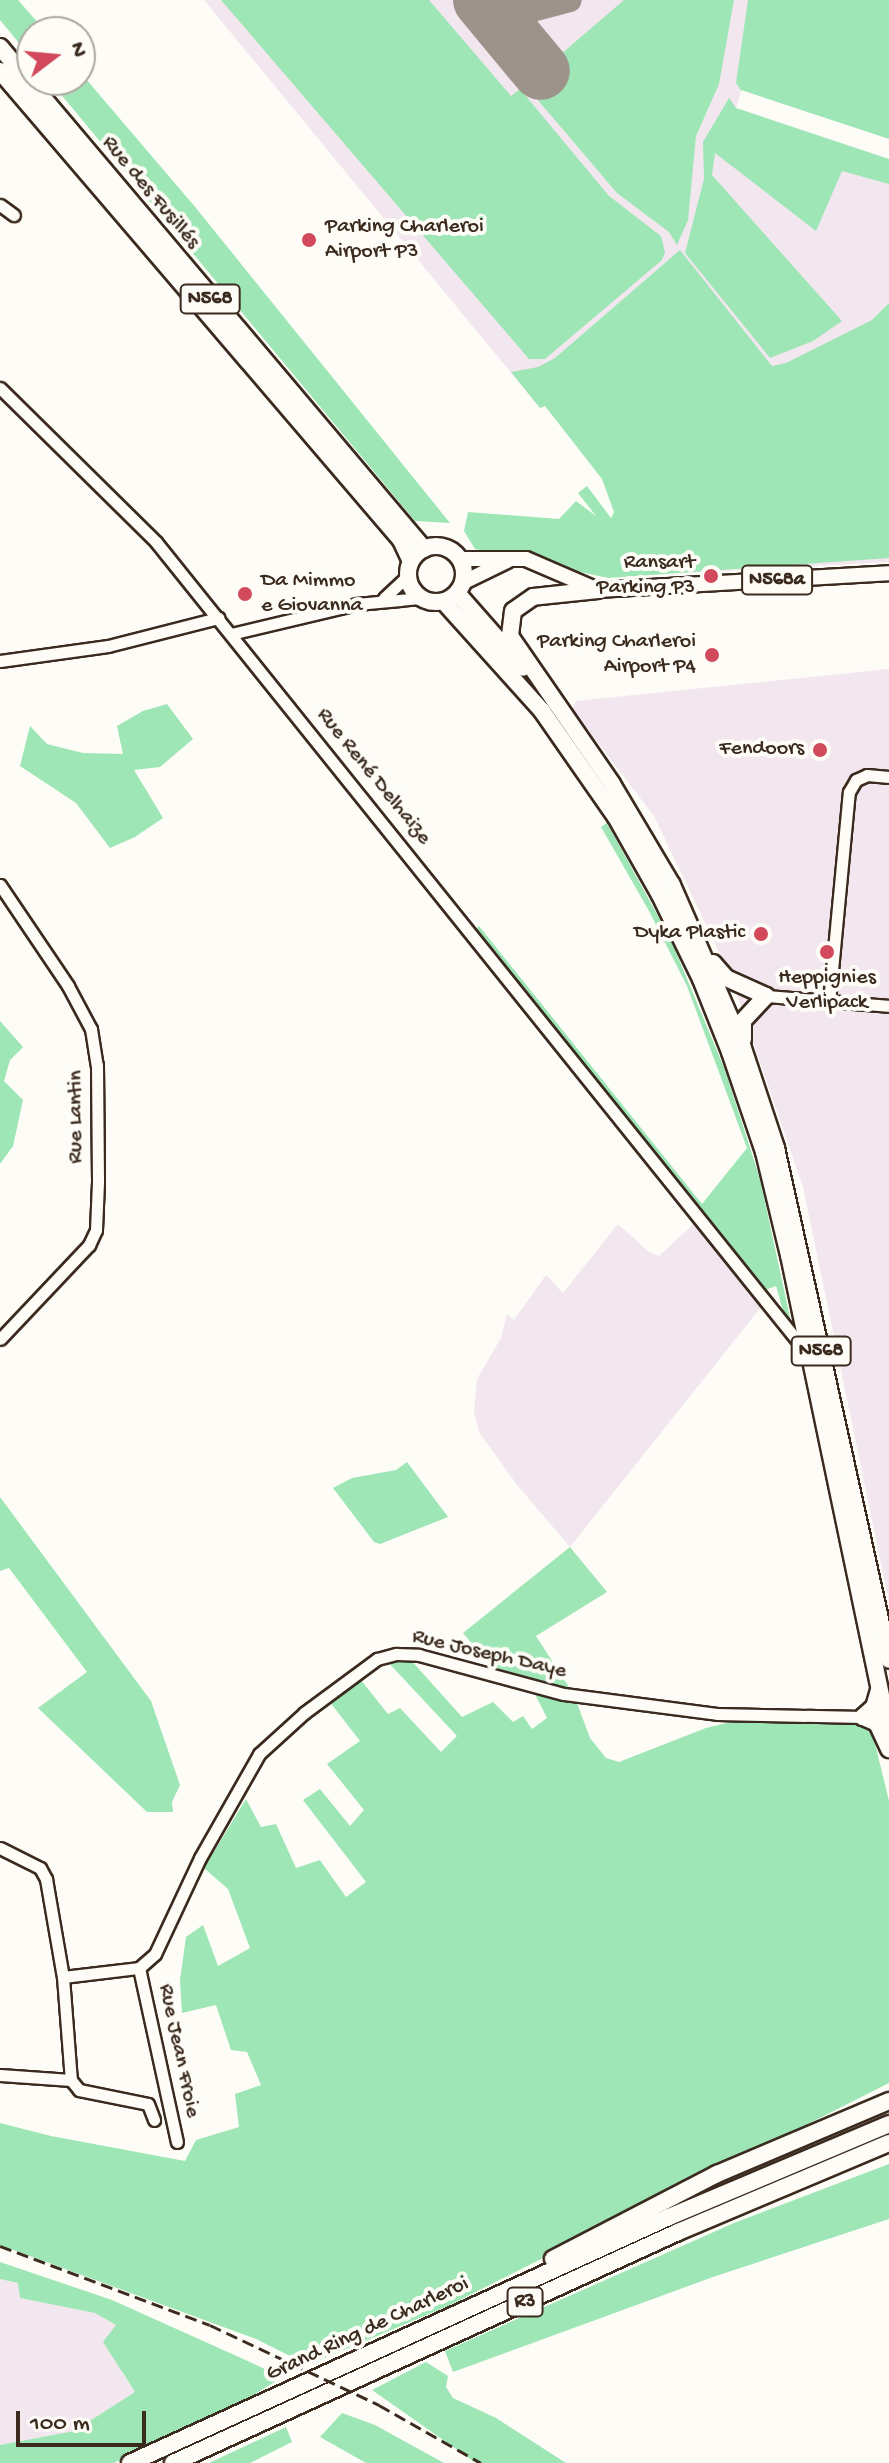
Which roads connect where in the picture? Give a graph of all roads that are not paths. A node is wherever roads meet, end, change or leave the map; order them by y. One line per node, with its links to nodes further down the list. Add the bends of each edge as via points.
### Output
1 (0, 47): 6 (highway, Rue des Fusillés / N568)
2 (0, 71): 9 (highway, Rue des Fusillés / N568, via 401,540)
3 (0, 205): 4 (street)
4 (14, 215)
5 (0, 388): 15 (street, Rue René Delhaize, via 138,522)
6 (424, 549): 8 (highway, via 440,546); 9 (highway)
7 (513, 558): 8 (main road, N568a); 11 (main road, N568a, via 540,562); 12 (main road)
8 (461, 559): 12 (highway)
9 (410, 569): 13 (highway, N568); 14 (street)
10 (889, 573): 11 (main road, N568a)
11 (598, 590): 18 (highway, via 533,597 513,611 511,638)
12 (455, 592): 13 (highway); 18 (highway, N568); 28 (highway, N568, via 616,817 701,979 764,1152)
13 (420, 598): 14 (street)
14 (380, 601): 16 (street)
15 (218, 618): 16 (street, Rue René Delhaize); 17 (street, via 108,646)
16 (231, 634): 27 (street, Rue René Delhaize)
17 (0, 661)
18 (553, 698): 21 (highway, N568, via 631,813)
19 (889, 777): 23 (street, via 867,775 849,792)
20 (0, 885): 26 (street, Rue Lantin, via 91,1029 97,1065 98,1182 96,1230 89,1245)
21 (706, 955): 22 (highway, via 726,978); 25 (highway, N568)
22 (766, 996): 23 (street); 25 (highway, via 743,1021)
23 (829, 1002): 24 (street)
24 (889, 1006)
25 (742, 1045): 29 (highway, N568, via 776,1148)
26 (0, 1339)
27 (796, 1339): 28 (highway)
28 (810, 1356): 30 (highway, N568)
29 (889, 1660)
30 (879, 1688): 31 (highway, via 874,1707); 32 (highway, N568)
31 (863, 1717): 33 (highway, via 877,1723); 35 (street, Rue Joseph Daye, via 717,1714 564,1694 419,1655 396,1654 377,1659 259,1754)
32 (889, 1734)
33 (889, 1749)
34 (0, 1848): 37 (street, via 40,1868 46,1879)
35 (200, 1858): 36 (street, Rue Jean Froie, via 155,1954)
36 (139, 1968): 37 (street, Rue Jean Froie); 43 (street, Rue Jean Froie)
37 (63, 1977): 39 (street)
38 (0, 2075): 39 (street)
39 (71, 2080): 41 (street, via 79,2090 148,2104)
40 (889, 2101): 45 (highway, via 670,2196 553,2259)
41 (154, 2120)
42 (889, 2124): 45 (highway, Grand Ring de Charleroi / R3)
43 (177, 2142)
44 (889, 2143): 47 (highway, Grand Ring de Charleroi / R3, via 678,2232)
45 (531, 2279): 46 (highway, Grand Ring de Charleroi / R3)
46 (130, 2463)
47 (173, 2463)

